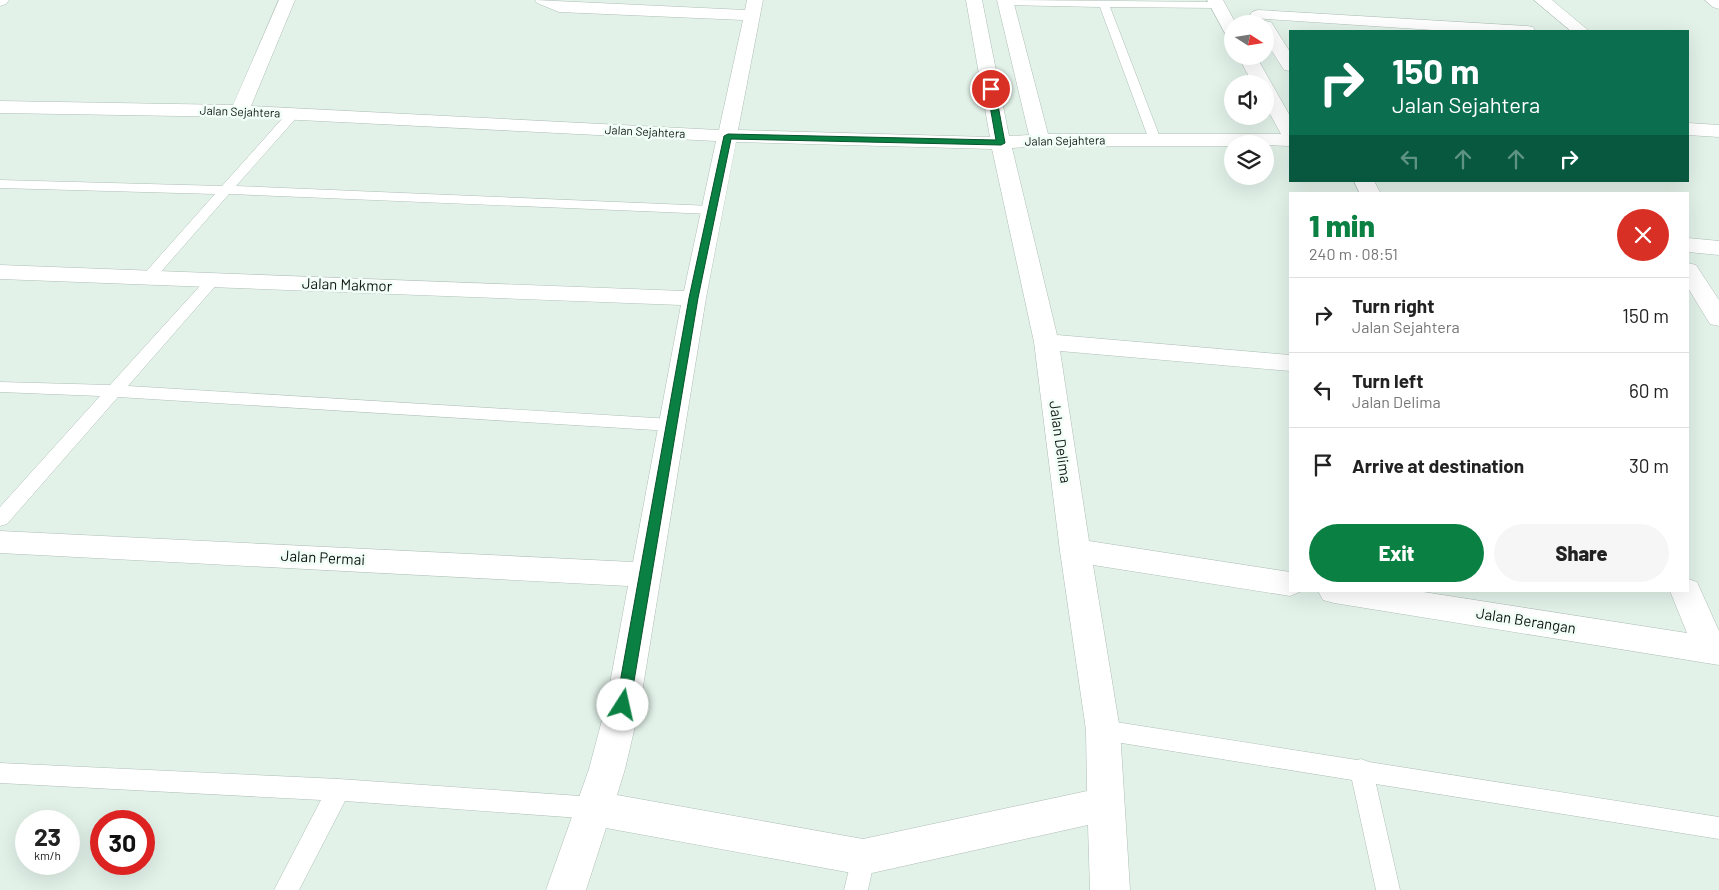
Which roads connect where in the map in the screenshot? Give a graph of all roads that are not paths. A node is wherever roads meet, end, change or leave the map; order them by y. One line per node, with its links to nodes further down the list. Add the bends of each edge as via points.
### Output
1 (287, 0): 21 (street)
2 (543, 0): 11 (street, via 559,7)
3 (974, 0): 30 (street, Jalan Delima)
4 (1248, 0): 12 (street)
5 (1542, 0): 16 (street)
6 (1713, 0): 10 (street)
7 (1006, 2): 8 (lane); 27 (street)
8 (1103, 2): 9 (lane); 28 (lane)
9 (1216, 3): 13 (street)
10 (1719, 4)
11 (753, 8): 26 (street)
12 (1258, 15)
13 (1224, 17)
14 (1274, 22): 15 (street)
15 (1498, 30)
16 (1580, 30)
17 (1274, 41): 18 (street)
18 (1289, 64)
19 (1274, 105): 25 (street)
20 (0, 107): 21 (street, Jalan Sejahtera)
21 (240, 111): 22 (street, Jalan Sejahtera)
22 (293, 114): 26 (street, Jalan Sejahtera); 32 (lane)
23 (1689, 118): 24 (street)
24 (1703, 130)
25 (1289, 131)
26 (728, 136): 30 (street, Jalan Sejahtera); 33 (street)
27 (1040, 140): 28 (street, Jalan Sejahtera); 30 (street, Jalan Sejahtera)
28 (1156, 140): 29 (street, Jalan Sejahtera)
29 (1289, 140)
30 (1001, 143): 42 (street, Jalan Delima)
31 (0, 184): 32 (lane)
32 (226, 190): 33 (lane); 38 (lane)
33 (712, 210): 40 (street)
34 (1689, 245): 35 (street)
35 (1719, 248)
36 (0, 272): 38 (street, Jalan Makmor)
37 (1689, 272): 41 (street)
38 (148, 278): 39 (street, Jalan Makmor)
39 (213, 280): 40 (street, Jalan Makmor); 45 (lane)
40 (694, 298): 46 (street)
41 (1719, 320)
42 (1046, 342): 43 (street); 49 (street, Jalan Delima)
43 (1289, 363)
44 (0, 387): 45 (lane)
45 (114, 390): 46 (lane); 47 (lane)
46 (671, 425): 50 (street)
47 (0, 519)
48 (0, 542): 50 (street, Jalan Permai)
49 (1075, 551): 51 (street); 55 (street, Jalan Delima)
50 (645, 575): 60 (street, via 623,705)
51 (1289, 584)
52 (1340, 592): 54 (street, Jalan Berangan)
53 (1686, 592): 54 (street)
54 (1715, 651)
55 (1103, 730): 56 (lane); 59 (street, Jalan Delima)
56 (1361, 769): 61 (lane); 66 (lane)
57 (0, 773): 58 (lane)
58 (339, 790): 60 (lane); 63 (lane)
59 (1107, 804): 62 (street); 65 (street, Jalan Delima)
60 (594, 808): 62 (street); 64 (street)
61 (1719, 828)
62 (859, 874)
63 (286, 890)
64 (566, 890)
65 (1110, 890)
66 (1388, 890)

